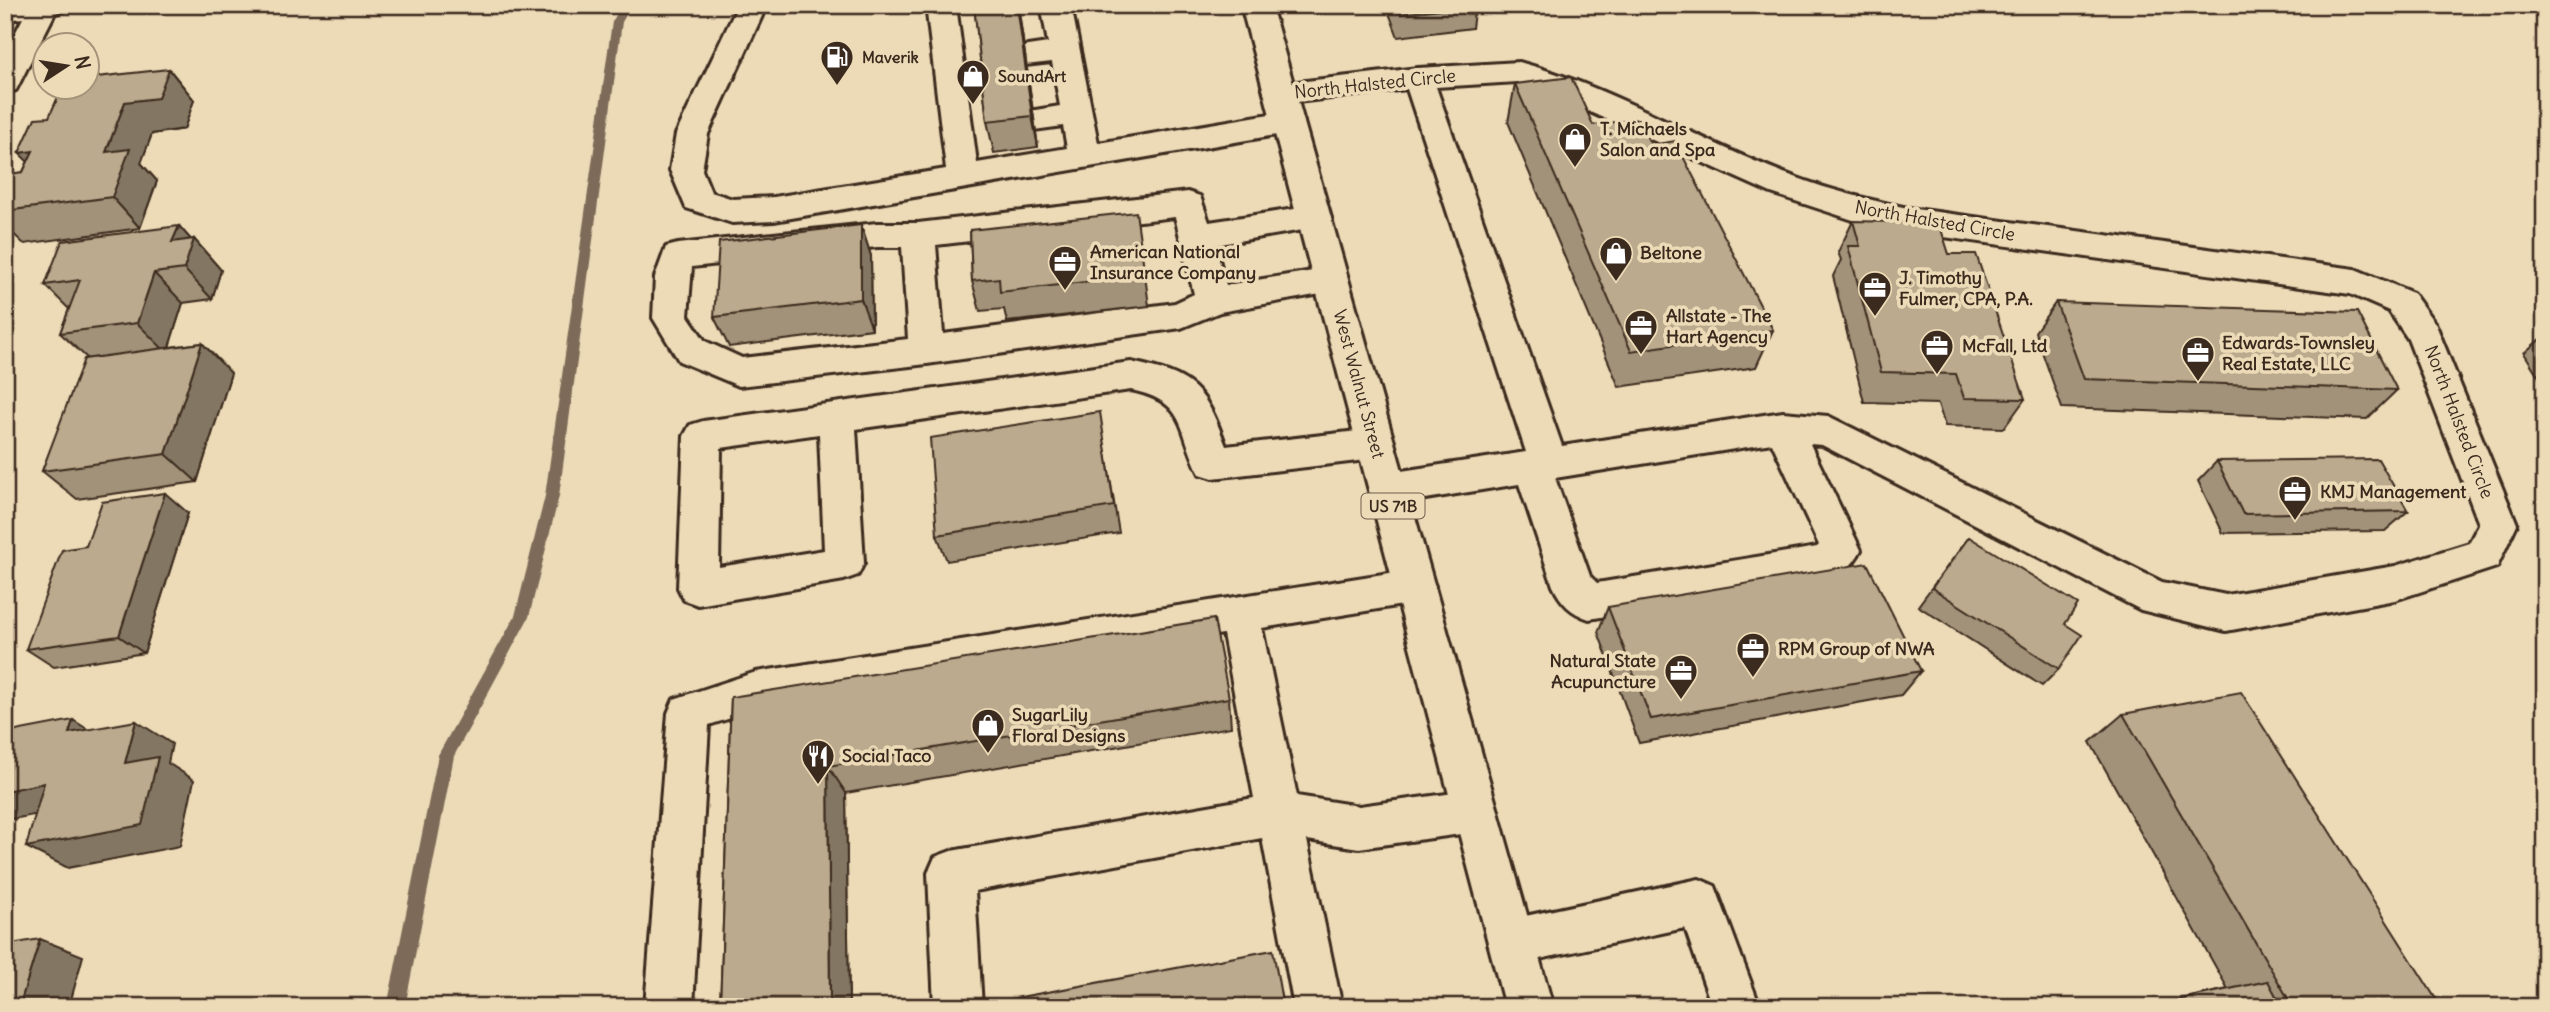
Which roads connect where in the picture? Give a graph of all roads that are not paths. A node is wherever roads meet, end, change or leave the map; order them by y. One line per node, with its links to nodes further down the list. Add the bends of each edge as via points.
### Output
1 (52, 5): 6 (main road)
2 (753, 5): 18 (main road, North Halsted Circle, via 692,134 686,170 698,200 732,211 774,209)
3 (941, 5): 16 (main road, via 960,64)
4 (1056, 5): 8 (main road)
5 (1256, 5): 12 (main road, West Walnut Street / US 71B)
6 (44, 6): 7 (main road); 11 (main road)
7 (5, 11)
8 (1065, 51): 9 (main road); 13 (main road)
9 (1024, 55)
10 (1419, 78): 12 (main road, North Halsted Circle); 26 (main road, North Halsted Circle, via 1519,72 1782,185 1908,220 2355,282 2401,302 2424,334 2498,524 2483,555 2395,583 2226,613 2155,598 1828,431); 28 (main road)
11 (5, 83)
12 (1284, 108): 17 (main road, North Halsted Circle); 19 (main road, West Walnut Street / US 71B)
13 (1077, 114): 14 (main road); 17 (main road)
14 (1034, 119)
15 (990, 126): 16 (main road)
16 (957, 131): 18 (main road)
17 (1085, 157): 18 (main road, North Halsted Circle)
18 (963, 177)
19 (1314, 218): 21 (main road); 22 (main road, West Walnut Street / US 71B)
20 (918, 235): 21 (main road, via 1188,204); 24 (main road); 24 (main road, via 877,235 678,256 670,318 692,351 738,372)
21 (1196, 236): 23 (main road)
22 (1331, 281): 23 (main road); 27 (main road, West Walnut Street / US 71B)
23 (1213, 300): 24 (main road, via 1181,315)
24 (927, 350)
25 (837, 417): 25 (main road, via 703,436 698,588 844,563); 27 (main road, via 1131,376 1178,390 1194,411 1213,463)
26 (1783, 427): 28 (main road, North Halsted Circle); 28 (main road, via 1841,550 1828,562 1589,602 1573,586)
27 (1375, 444): 29 (main road, West Walnut Street / US 71B)
28 (1541, 464): 29 (main road, North Halsted Circle)
29 (1388, 489): 30 (main road, West Walnut Street / US 71B)
30 (1415, 586): 31 (main road); 32 (main road, West Walnut Street / US 71B)
31 (1239, 614): 33 (main road); 35 (main road, via 756,691 689,713)
32 (1476, 811): 33 (main road, via 1359,827); 34 (main road, West Walnut Street / US 71B)
33 (1280, 814): 36 (main road, via 951,873); 37 (main road)
34 (1511, 942): 38 (main road, West Walnut Street / US 71B); 39 (main road, via 1699,902)
35 (668, 1007)
36 (958, 1007)
37 (1318, 1007)
38 (1529, 1007)
39 (1736, 1007)

